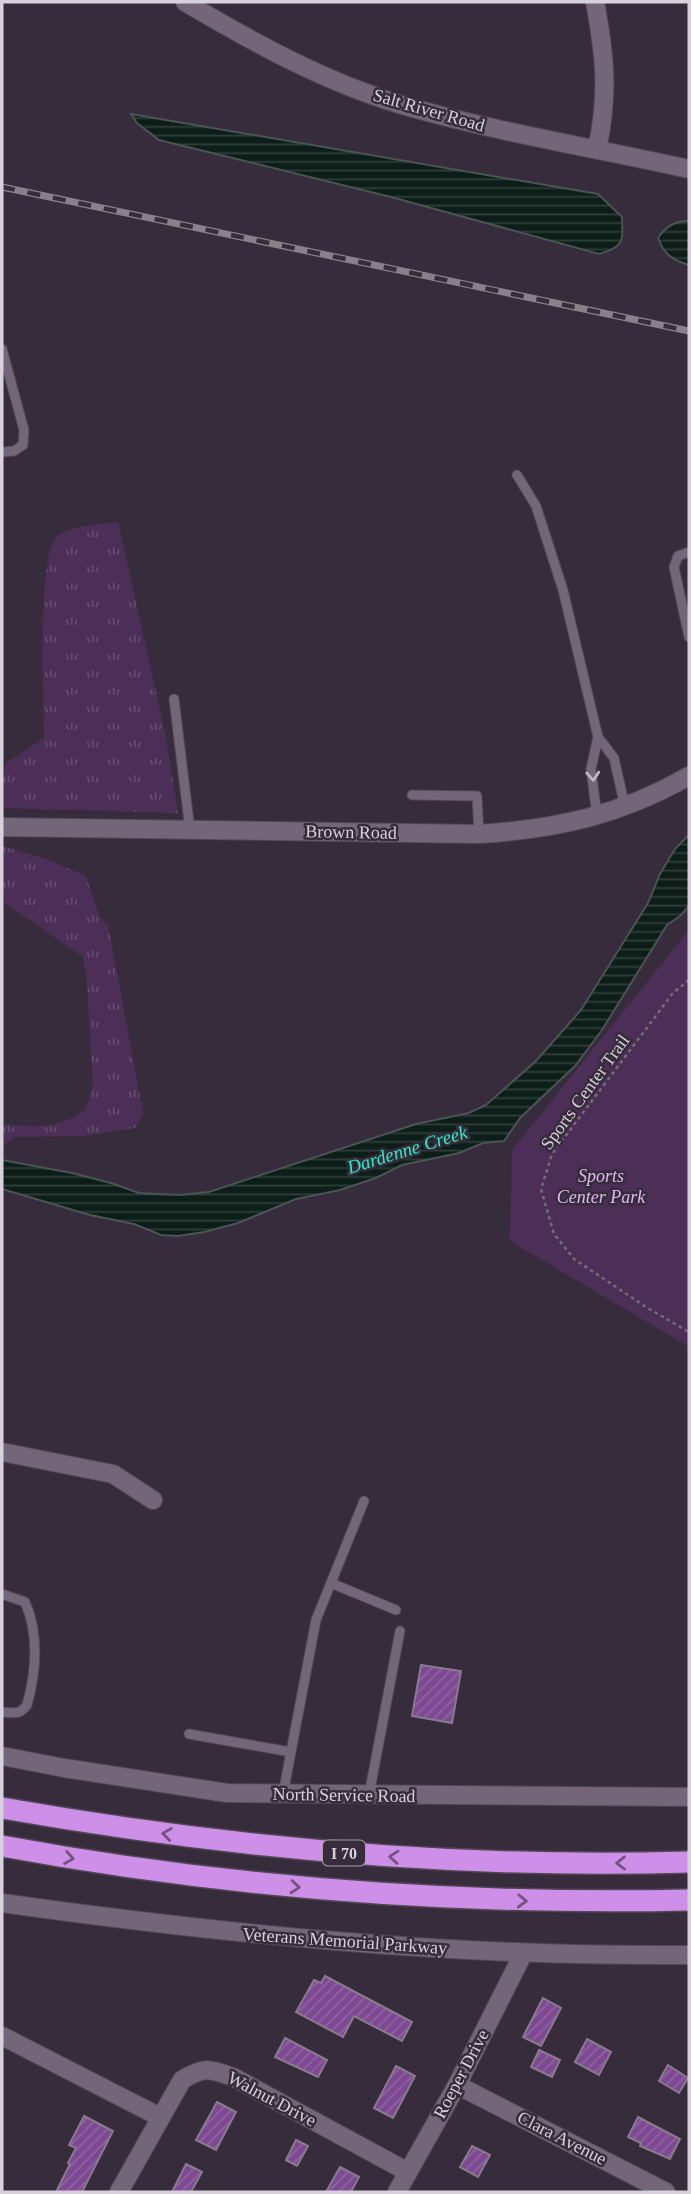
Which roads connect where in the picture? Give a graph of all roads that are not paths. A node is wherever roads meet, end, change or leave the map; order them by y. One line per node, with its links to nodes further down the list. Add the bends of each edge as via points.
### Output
1 (185, 2): 3 (street, Salt River Road, via 318,73 400,104)
2 (595, 2): 3 (street, via 606,82)
3 (597, 149): 4 (street, Salt River Road)
4 (689, 169)
5 (2, 349): 6 (lane, via 24,430 23,445)
6 (2, 452)
7 (517, 475): 11 (lane, via 536,506 563,590)
8 (689, 552): 9 (lane, via 678,556 674,567)
9 (689, 637)
10 (174, 699): 17 (lane)
11 (598, 737): 14 (lane, via 614,758); 15 (lane, one-way to 15, via 591,769)
12 (689, 776): 14 (street, Brown Road)
13 (412, 795): 18 (lane, via 477,796)
14 (625, 807): 15 (street, Brown Road)
15 (597, 816): 18 (street, Brown Road, via 561,826)
16 (2, 827): 17 (street, Brown Road)
17 (190, 830): 18 (street, Brown Road)
18 (480, 834)
19 (2, 1452): 20 (street, via 113,1474)
20 (153, 1500)
21 (364, 1502): 22 (lane)
22 (331, 1583): 24 (lane); 28 (lane, via 316,1620)
23 (2, 1594): 26 (lane, via 25,1602 36,1647 27,1706 22,1712)
24 (396, 1610)
25 (400, 1631): 31 (lane)
26 (2, 1712)
27 (189, 1734): 28 (lane)
28 (291, 1752): 30 (lane)
29 (2, 1756): 30 (street, North Service Road, via 227,1793)
30 (283, 1794): 31 (street, North Service Road)
31 (369, 1795): 32 (street, North Service Road)
32 (689, 1797)
33 (2, 1808): 35 (highway, I 70, one-way to 33, via 508,1862 336,1853 167,1835)
34 (2, 1846): 36 (highway, I 70, one-way to 36, via 171,1873 353,1892 523,1901)
35 (689, 1862)
36 (689, 1900)
37 (2, 1903): 38 (street, Veterans Memorial Parkway, via 312,1940)
38 (523, 1954): 39 (street, Veterans Memorial Parkway); 41 (street, Roeper Drive)
39 (689, 1955)
40 (2, 2036): 42 (street)
41 (457, 2085): 43 (street, Roeper Drive); 46 (street, Clara Avenue)
42 (160, 2118): 43 (street, Walnut Drive, via 181,2080 199,2070 213,2070); 44 (street, Walnut Drive)
43 (408, 2172): 45 (street, Roeper Drive)
44 (119, 2192)
45 (397, 2192)
46 (666, 2192)

